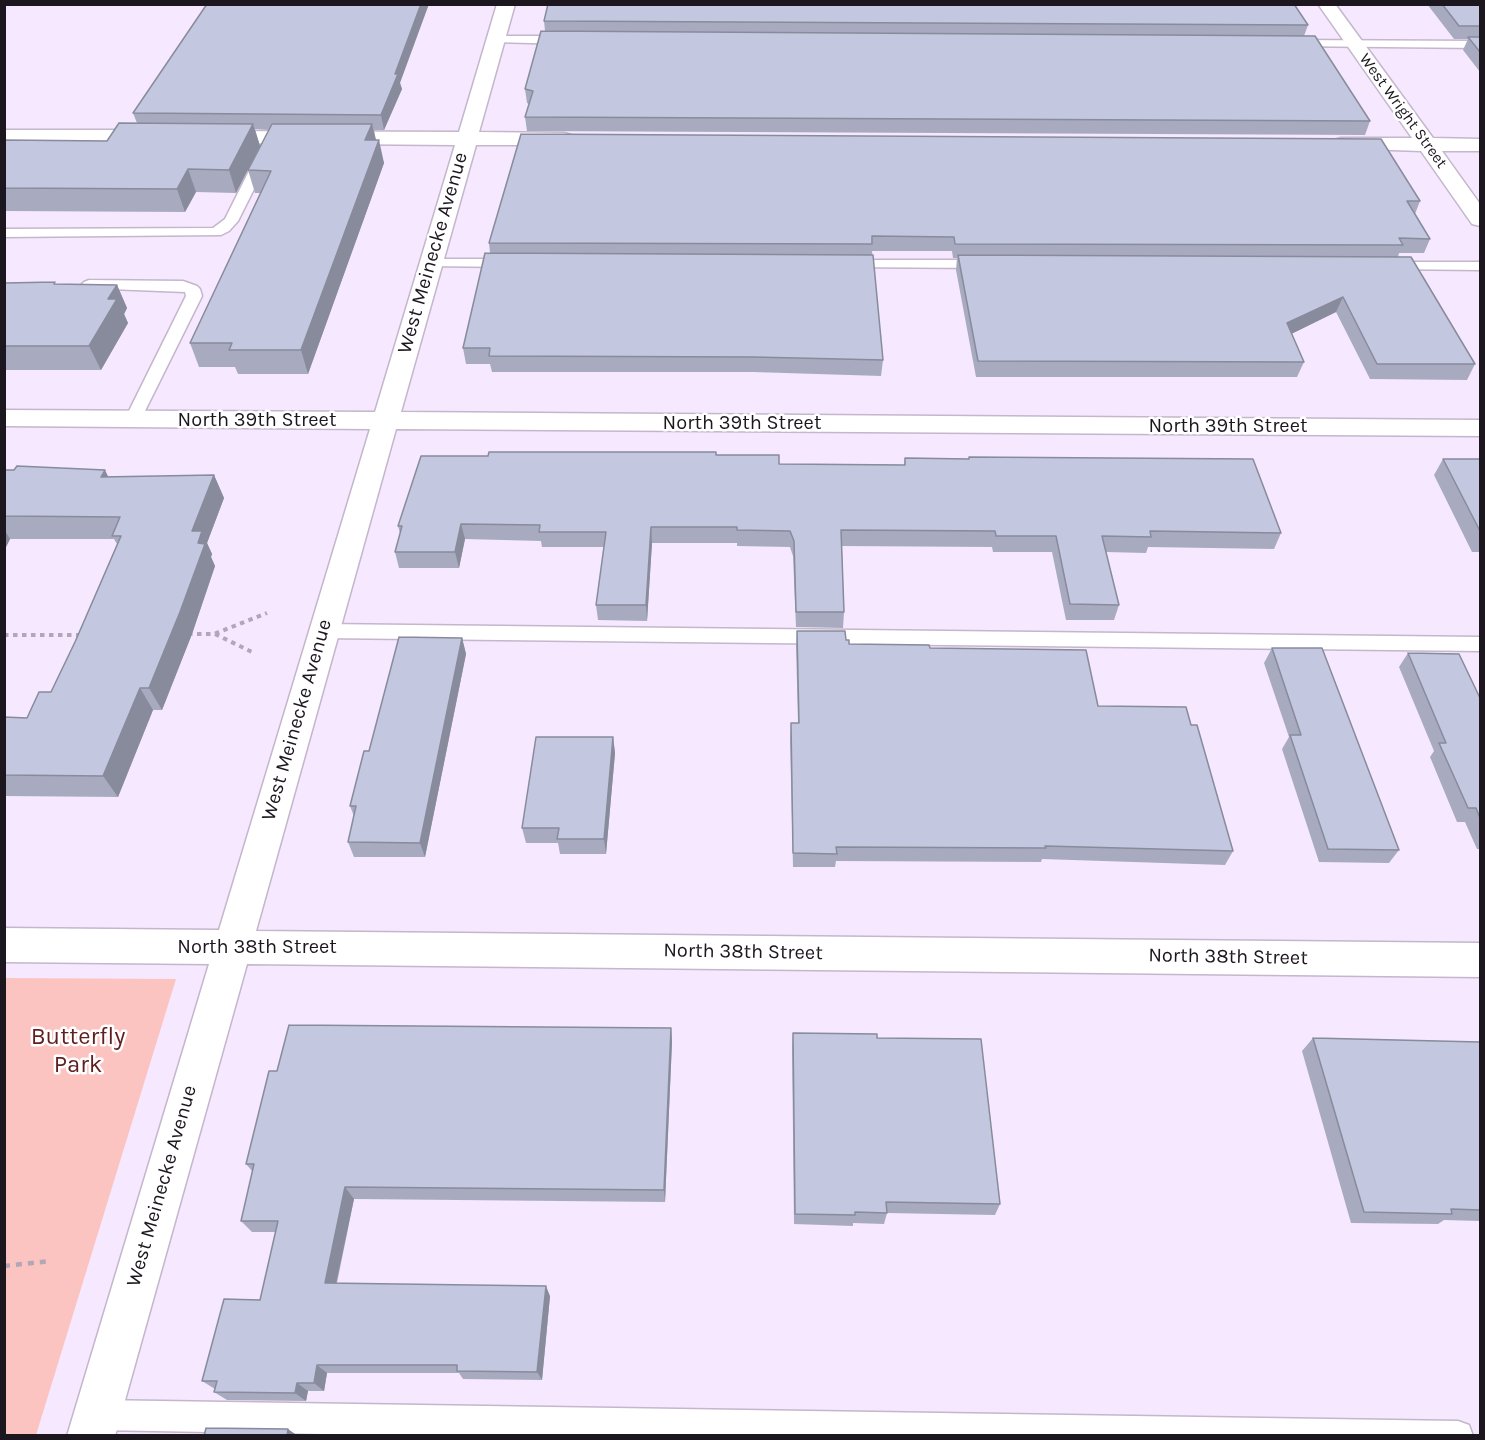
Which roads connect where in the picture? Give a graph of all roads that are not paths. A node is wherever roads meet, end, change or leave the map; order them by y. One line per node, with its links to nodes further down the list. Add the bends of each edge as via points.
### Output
1 (506, 4): 3 (street, West Meinecke Avenue)
2 (1326, 4): 6 (street, West Wright Street)
3 (496, 40): 4 (lane); 10 (street, West Meinecke Avenue)
4 (585, 40)
5 (1273, 44): 6 (lane)
6 (1355, 44): 7 (lane); 13 (street, West Wright Street)
7 (1480, 45)
8 (4, 136): 9 (street)
9 (274, 137): 10 (street); 16 (lane, via 231,221 216,232)
10 (467, 138): 11 (street); 17 (street, West Meinecke Avenue)
11 (585, 139)
12 (1315, 144): 13 (street)
13 (1428, 145): 14 (street); 15 (street, West Wright Street)
14 (1480, 145)
15 (1480, 219)
16 (4, 233)
17 (430, 263): 18 (lane); 26 (street, West Meinecke Avenue)
18 (529, 263)
19 (826, 264): 20 (lane)
20 (1004, 264)
21 (1373, 266): 22 (lane)
22 (1480, 266)
23 (76, 285): 25 (lane, via 192,289 194,296)
24 (4, 418): 25 (street, North 39th Street)
25 (133, 419): 26 (street, North 39th Street)
26 (385, 421): 27 (street, North 39th Street); 28 (street, West Meinecke Avenue)
27 (1480, 428)
28 (323, 631): 29 (lane); 31 (street, West Meinecke Avenue)
29 (1480, 644)
30 (4, 945): 31 (street, North 38th Street)
31 (231, 947): 32 (street, North 38th Street); 33 (street, West Meinecke Avenue)
32 (1480, 960)
33 (94, 1425): 34 (lane)
34 (1458, 1436)

